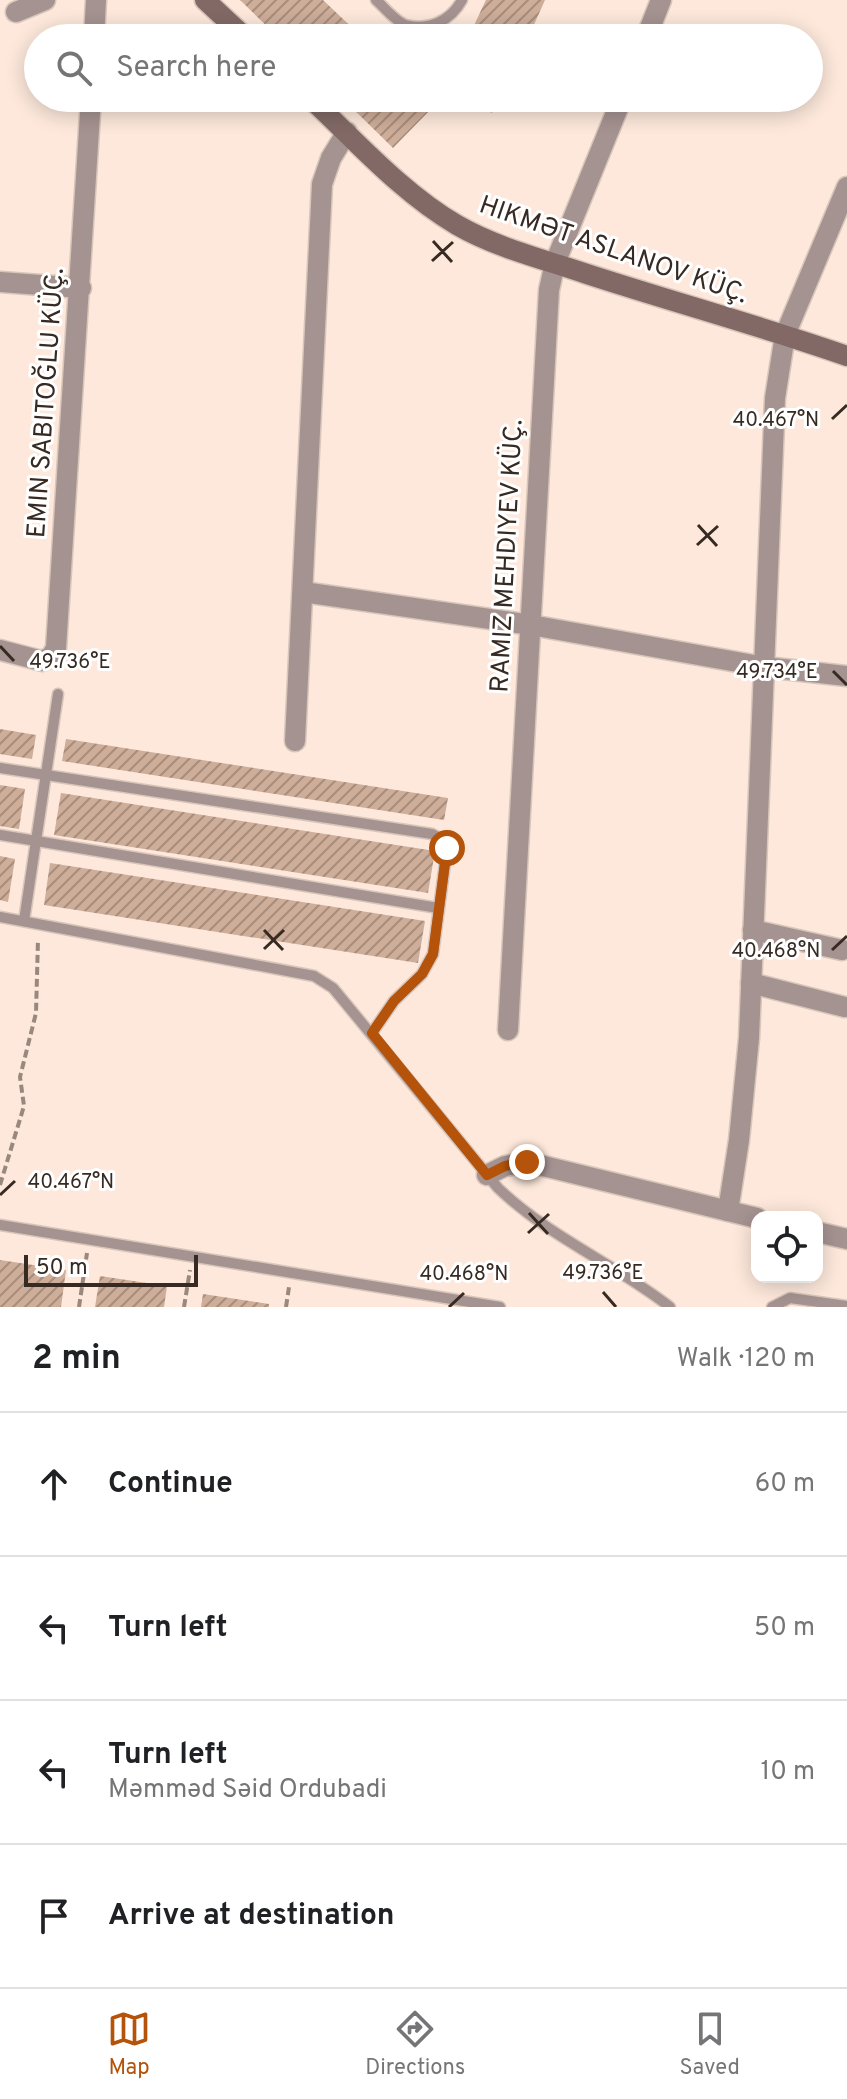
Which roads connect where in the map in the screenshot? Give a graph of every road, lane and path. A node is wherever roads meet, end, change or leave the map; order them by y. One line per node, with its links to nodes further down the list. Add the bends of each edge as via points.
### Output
1 (45, 0): 7 (street)
2 (96, 0): 8 (street)
3 (205, 0): 9 (street)
4 (376, 0): 10 (lane)
5 (462, 0): 11 (lane)
6 (661, 0): 12 (street)
7 (16, 12)
8 (95, 24)
9 (231, 24)
10 (404, 24)
11 (436, 24)
12 (652, 24)
13 (90, 112): 20 (street, EMIN SABITOĞLU KÜÇ.)
14 (325, 112): 16 (street, HIKMƏT ASLANOV KÜÇ.)
15 (616, 112): 18 (street, RAMIZ MEHDIYEV KÜÇ.)
16 (347, 132): 18 (street, HIKMƏT ASLANOV KÜÇ., via 449,220 480,237); 23 (street, via 322,184)
17 (847, 187): 21 (street)
18 (555, 263): 21 (street, HIKMƏT ASLANOV KÜÇ.); 24 (street, RAMIZ MEHDIYEV KÜÇ., via 546,312)
19 (0, 282): 20 (street)
20 (81, 288): 25 (street, EMIN SABITOĞLU KÜÇ., via 56,648 42,661)
21 (785, 335): 22 (street, HIKMƏT ASLANOV KÜÇ.); 26 (street, via 775,398)
22 (847, 356)
23 (303, 592): 24 (street); 29 (street)
24 (531, 625): 26 (street); 41 (street, RAMIZ MEHDIYEV KÜÇ.)
25 (0, 650)
26 (765, 667): 27 (street); 37 (street)
27 (847, 676)
28 (58, 694): 31 (lane)
29 (295, 741)
30 (0, 768): 31 (lane)
31 (45, 775): 33 (lane); 34 (lane, via 432,834 447,848)
32 (0, 835): 33 (lane)
33 (35, 840): 34 (lane); 36 (lane)
34 (438, 908): 42 (lane, via 433,954)
35 (0, 917): 36 (lane)
36 (24, 921): 42 (lane, via 314,976 333,988); 44 (path, via 38,938 36,1013 20,1077 24,1106)
37 (753, 930): 38 (street); 39 (street)
38 (842, 950)
39 (751, 983): 40 (street); 45 (street)
40 (845, 1007)
41 (508, 1030)
42 (372, 1033): 43 (lane)
43 (487, 1175): 45 (street, via 527,1162); 56 (lane, via 541,1225)
44 (0, 1185)
45 (728, 1211): 46 (street)
46 (751, 1217)
47 (0, 1225): 49 (lane)
48 (823, 1233): 50 (street)
49 (89, 1239): 51 (lane); 53 (path)
50 (847, 1239)
51 (192, 1256): 54 (path); 55 (lane)
52 (847, 1306): 57 (lane, via 790,1298)
53 (79, 1307)
54 (184, 1307)
55 (500, 1307)
56 (670, 1307)
57 (772, 1307)

